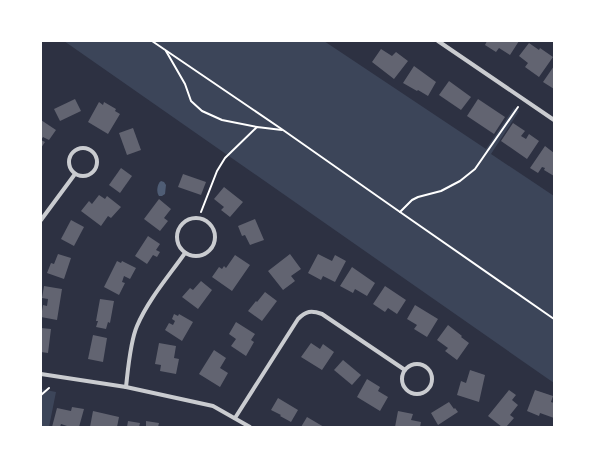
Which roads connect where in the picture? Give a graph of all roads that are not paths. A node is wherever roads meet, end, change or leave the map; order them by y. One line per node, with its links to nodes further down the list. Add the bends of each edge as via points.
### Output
1 (438, 41): 2 (street)
2 (554, 120)
3 (74, 174): 3 (street, via 89,175 96,168 97,158 91,150 82,147 70,156 69,165); 4 (street)
4 (41, 220)
5 (185, 253): 5 (street, via 191,256 203,255 213,247 213,229 204,220 192,218 181,225 177,237); 8 (street, via 148,305 136,327)
6 (405, 370): 6 (street, via 402,374 402,383 408,391 417,394 430,387 432,377 428,368 419,364 409,366); 9 (street, via 322,314 312,311 298,319)
7 (41, 374): 8 (street)
8 (126, 388): 9 (street, via 213,406)
9 (235, 418): 10 (street)
10 (250, 427)

